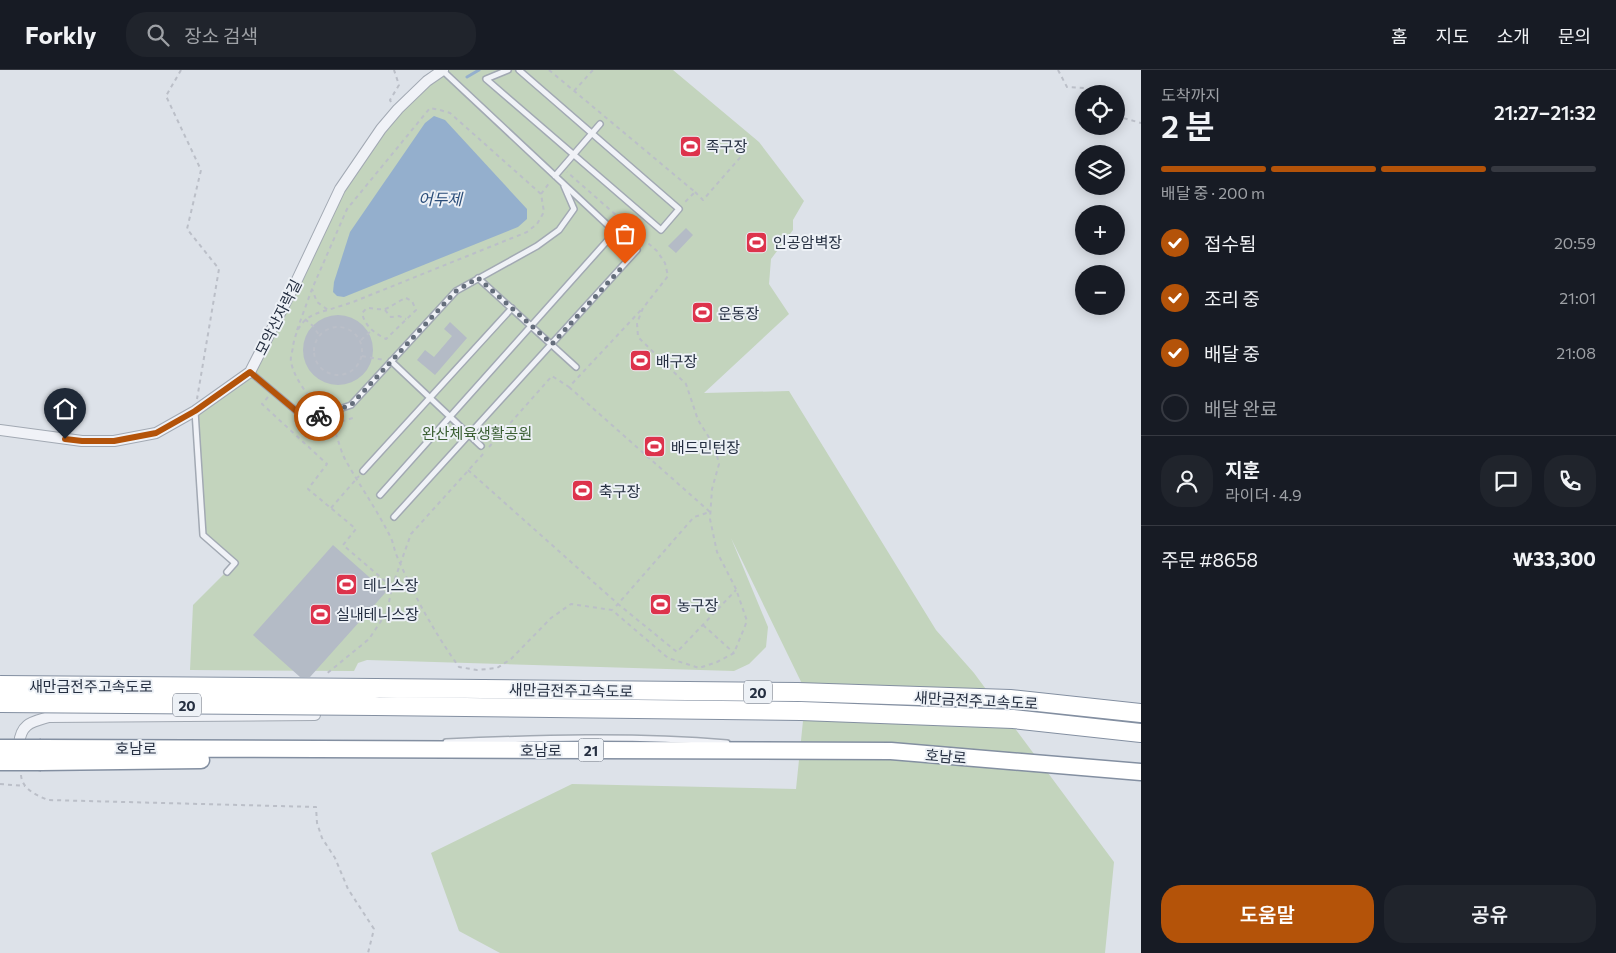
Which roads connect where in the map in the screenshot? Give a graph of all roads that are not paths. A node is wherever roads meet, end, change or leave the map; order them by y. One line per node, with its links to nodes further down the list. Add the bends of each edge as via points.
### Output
1 (443, 70): 7 (lane); 16 (street, 모악산자락길, via 398,109 340,189)
2 (508, 70): 6 (lane, via 486,79)
3 (519, 70): 5 (lane)
4 (600, 124): 5 (lane)
5 (592, 133): 6 (lane); 6 (lane, via 679,209 661,230)
6 (573, 154): 7 (lane)
7 (555, 176): 8 (lane)
8 (563, 183): 10 (lane, via 574,209 559,230 537,246); 12 (lane, via 615,232)
9 (637, 250): 13 (lane)
10 (478, 278): 11 (lane); 14 (lane, via 456,291)
11 (512, 308): 12 (lane); 17 (lane)
12 (531, 326): 13 (lane); 19 (lane)
13 (552, 344): 15 (lane); 21 (lane)
14 (391, 361): 16 (lane, via 351,405 307,420); 17 (lane)
15 (576, 367)
16 (250, 372): 18 (street, 모악산자락길)
17 (430, 398): 19 (lane); 23 (lane)
18 (195, 411): 20 (street, 모악산자락길, via 156,433 114,441 82,441); 26 (lane, via 203,534 235,563)
19 (450, 417): 21 (lane); 24 (lane)
20 (0, 430)
21 (469, 434): 22 (lane); 25 (lane)
22 (481, 446)
23 (363, 471)
24 (380, 495)
25 (394, 517)
26 (226, 572)
27 (0, 685): 29 (highway, 새만금전주고속도로 / 20, bridge, via 798,692 1010,699)
28 (0, 703): 31 (highway, 새만금전주고속도로 / 20, bridge, via 801,711 1013,719)
29 (1141, 713)
30 (315, 715): 34 (street, via 49,717 30,722 20,735)
31 (1141, 733)
32 (438, 742): 35 (lane, via 658,738)
33 (419, 743): 38 (lane)
34 (19, 744)
35 (736, 744)
36 (746, 744): 39 (lane)
37 (0, 748): 40 (highway, 호남로 / 21, bridge)
38 (264, 749): 39 (highway, 호남로 / 21); 40 (highway, 호남로 / 21)
39 (825, 751): 42 (highway, 호남로 / 21, via 891,751)
40 (41, 755): 41 (highway, 호남로 / 21, bridge); 43 (highway, 호남로 / 21, via 890,762)
41 (0, 762)
42 (1141, 772)
43 (1141, 781)

